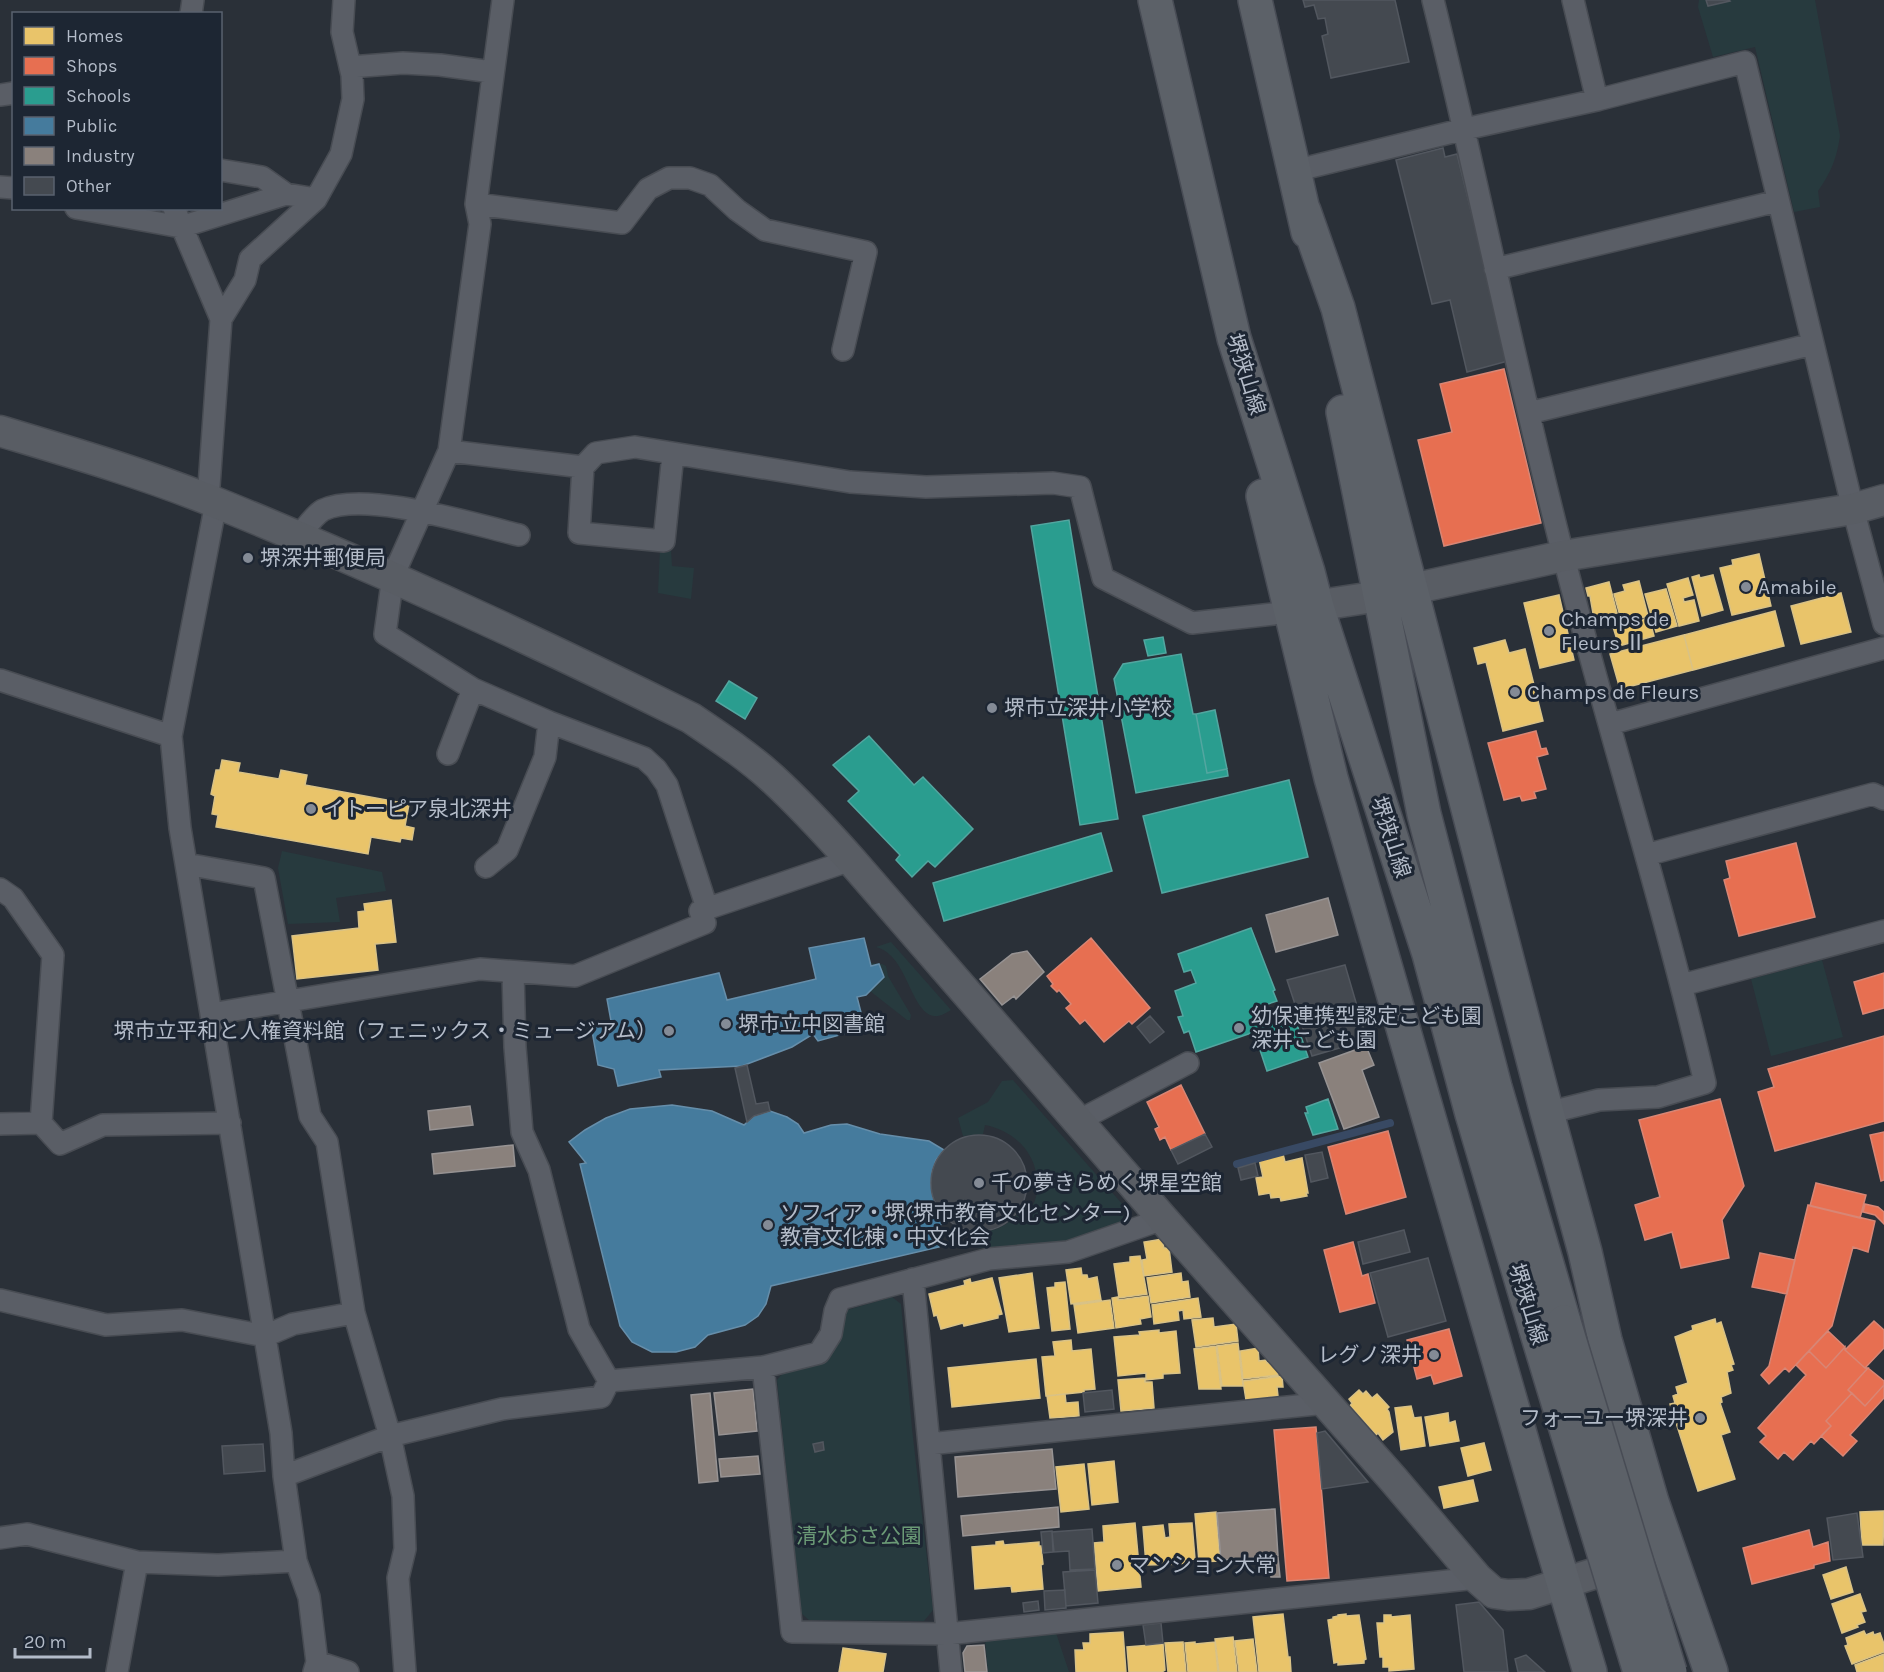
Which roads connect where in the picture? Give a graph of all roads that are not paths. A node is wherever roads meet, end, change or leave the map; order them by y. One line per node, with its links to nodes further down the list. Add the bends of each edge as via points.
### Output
1 (344, 0): 7 (street, via 342,32)
2 (503, 0): 8 (street)
3 (1155, 0): 41 (main road, 堺狭山線, via 1234,338 1233,372)
4 (1255, 0): 12 (main road, 堺狭山線)
5 (1433, 0): 10 (street)
6 (1573, 0): 9 (street)
7 (350, 67): 8 (street, via 440,64); 14 (street, via 353,99 341,154)
8 (492, 72): 16 (street)
9 (1597, 100): 10 (street); 15 (street, via 1745,62)
10 (1465, 129): 12 (street); 22 (street)
11 (222, 170): 13 (street, via 262,177)
12 (1294, 171): 20 (main road, 堺狭山線)
13 (286, 194): 14 (street); 17 (street)
14 (316, 199): 23 (street, via 250,259 245,280)
15 (1778, 201): 22 (street); 24 (street)
16 (476, 204): 25 (street, via 622,223 648,189 669,178 690,178 710,185 765,230 866,252); 28 (street, via 480,224)
17 (222, 208)
18 (96, 210): 21 (street)
19 (213, 210): 21 (street)
20 (1304, 211): 39 (main road, via 1338,309); 40 (main road, 堺狭山線)
21 (177, 218): 23 (street)
22 (1495, 269): 26 (street)
23 (221, 319): 32 (street)
24 (1813, 344): 26 (street); 33 (street)
25 (843, 350)
26 (1529, 413): 37 (street)
27 (0, 431): 32 (street, via 100,461)
28 (449, 450): 30 (street); 34 (street)
29 (673, 454): 30 (street, via 636,447 596,453); 30 (street, via 664,541 579,533); 41 (street, via 850,482 926,487 1053,483 1080,487 1103,578 1192,624)
30 (583, 467)
31 (1884, 500): 33 (street)
32 (212, 502): 36 (street); 48 (street)
33 (1853, 509): 37 (street); 42 (street)
34 (422, 511): 35 (street); 36 (street, via 364,502 343,504 321,511); 38 (street)
35 (519, 535)
36 (298, 537): 38 (street)
37 (1563, 556): 39 (street); 47 (street)
38 (393, 576): 45 (street, via 385,634); 52 (street, via 691,718 771,778)
39 (1412, 589): 40 (street); 63 (main road)
40 (1380, 596): 41 (street); 72 (main road, 堺狭山線, via 1424,814 1495,1088)
41 (1304, 608): 72 (main road, 堺狭山線, via 1429,954 1472,1114); 85 (main road, via 1331,778)
42 (1884, 624)
43 (1884, 648): 47 (street)
44 (0, 680): 48 (street)
45 (473, 689): 46 (street); 49 (street)
46 (549, 722): 54 (street, via 545,757 507,850); 56 (street, via 644,758 656,769 667,785)
47 (1610, 724): 51 (street)
48 (171, 736): 53 (street)
49 (448, 754)
50 (1884, 800): 51 (street, via 1873,794)
51 (1646, 855): 59 (street)
52 (851, 860): 56 (street); 64 (street)
53 (186, 864): 60 (street, via 264,878); 61 (street)
54 (486, 867)
55 (0, 889): 65 (street, via 13,898 53,955)
56 (707, 908): 58 (street, via 700,910 705,923 575,976)
57 (1884, 931): 59 (street)
58 (513, 972): 60 (street, via 480,969); 75 (street, via 522,1132 538,1170 579,1329)
59 (1682, 985): 63 (street, via 1705,1083 1658,1097 1599,1100)
60 (288, 1001): 61 (street); 71 (street, via 310,1116 327,1142)
61 (211, 1014): 66 (street)
62 (1188, 1063): 64 (street)
63 (1547, 1113): 81 (main road, via 1605,1340)
64 (1077, 1121): 68 (street)
65 (41, 1123): 66 (street, via 60,1144 103,1125); 67 (street)
66 (230, 1123): 73 (street)
67 (0, 1124)
68 (1163, 1220): 69 (street, via 1068,1252 989,1260); 76 (street)
69 (913, 1279): 74 (street, via 840,1299 831,1334 819,1353); 78 (street)
70 (0, 1300): 73 (street, via 106,1326 182,1320)
71 (354, 1313): 73 (street, via 293,1324); 77 (street)
72 (1550, 1326): 93 (main road, 堺狭山線, bridge); 94 (main road, 堺狭山線, bridge)
73 (265, 1336): 79 (street)
74 (763, 1367): 75 (street); 86 (street, via 792,1632)
75 (609, 1381): 77 (street, via 601,1397 502,1409)
76 (1326, 1403): 78 (street); 84 (street)
77 (390, 1436): 79 (street); 90 (street, via 403,1496 405,1549 398,1578)
78 (930, 1444): 86 (street)
79 (284, 1476): 82 (street)
80 (0, 1538): 83 (street, via 27,1534)
81 (1668, 1550): 85 (street); 95 (main road)
82 (296, 1561): 83 (street, via 218,1565); 87 (street, via 309,1598)
83 (137, 1562): 88 (street)
84 (1477, 1578): 85 (street, via 1494,1593 1508,1595 1529,1594); 86 (street)
85 (1563, 1584): 92 (main road)
86 (947, 1634): 91 (street)
87 (315, 1667): 89 (street)
88 (117, 1672)
89 (348, 1672)
90 (405, 1672)
91 (951, 1672)
92 (1590, 1672)
93 (1640, 1672)
94 (1670, 1672)
95 (1711, 1672)

